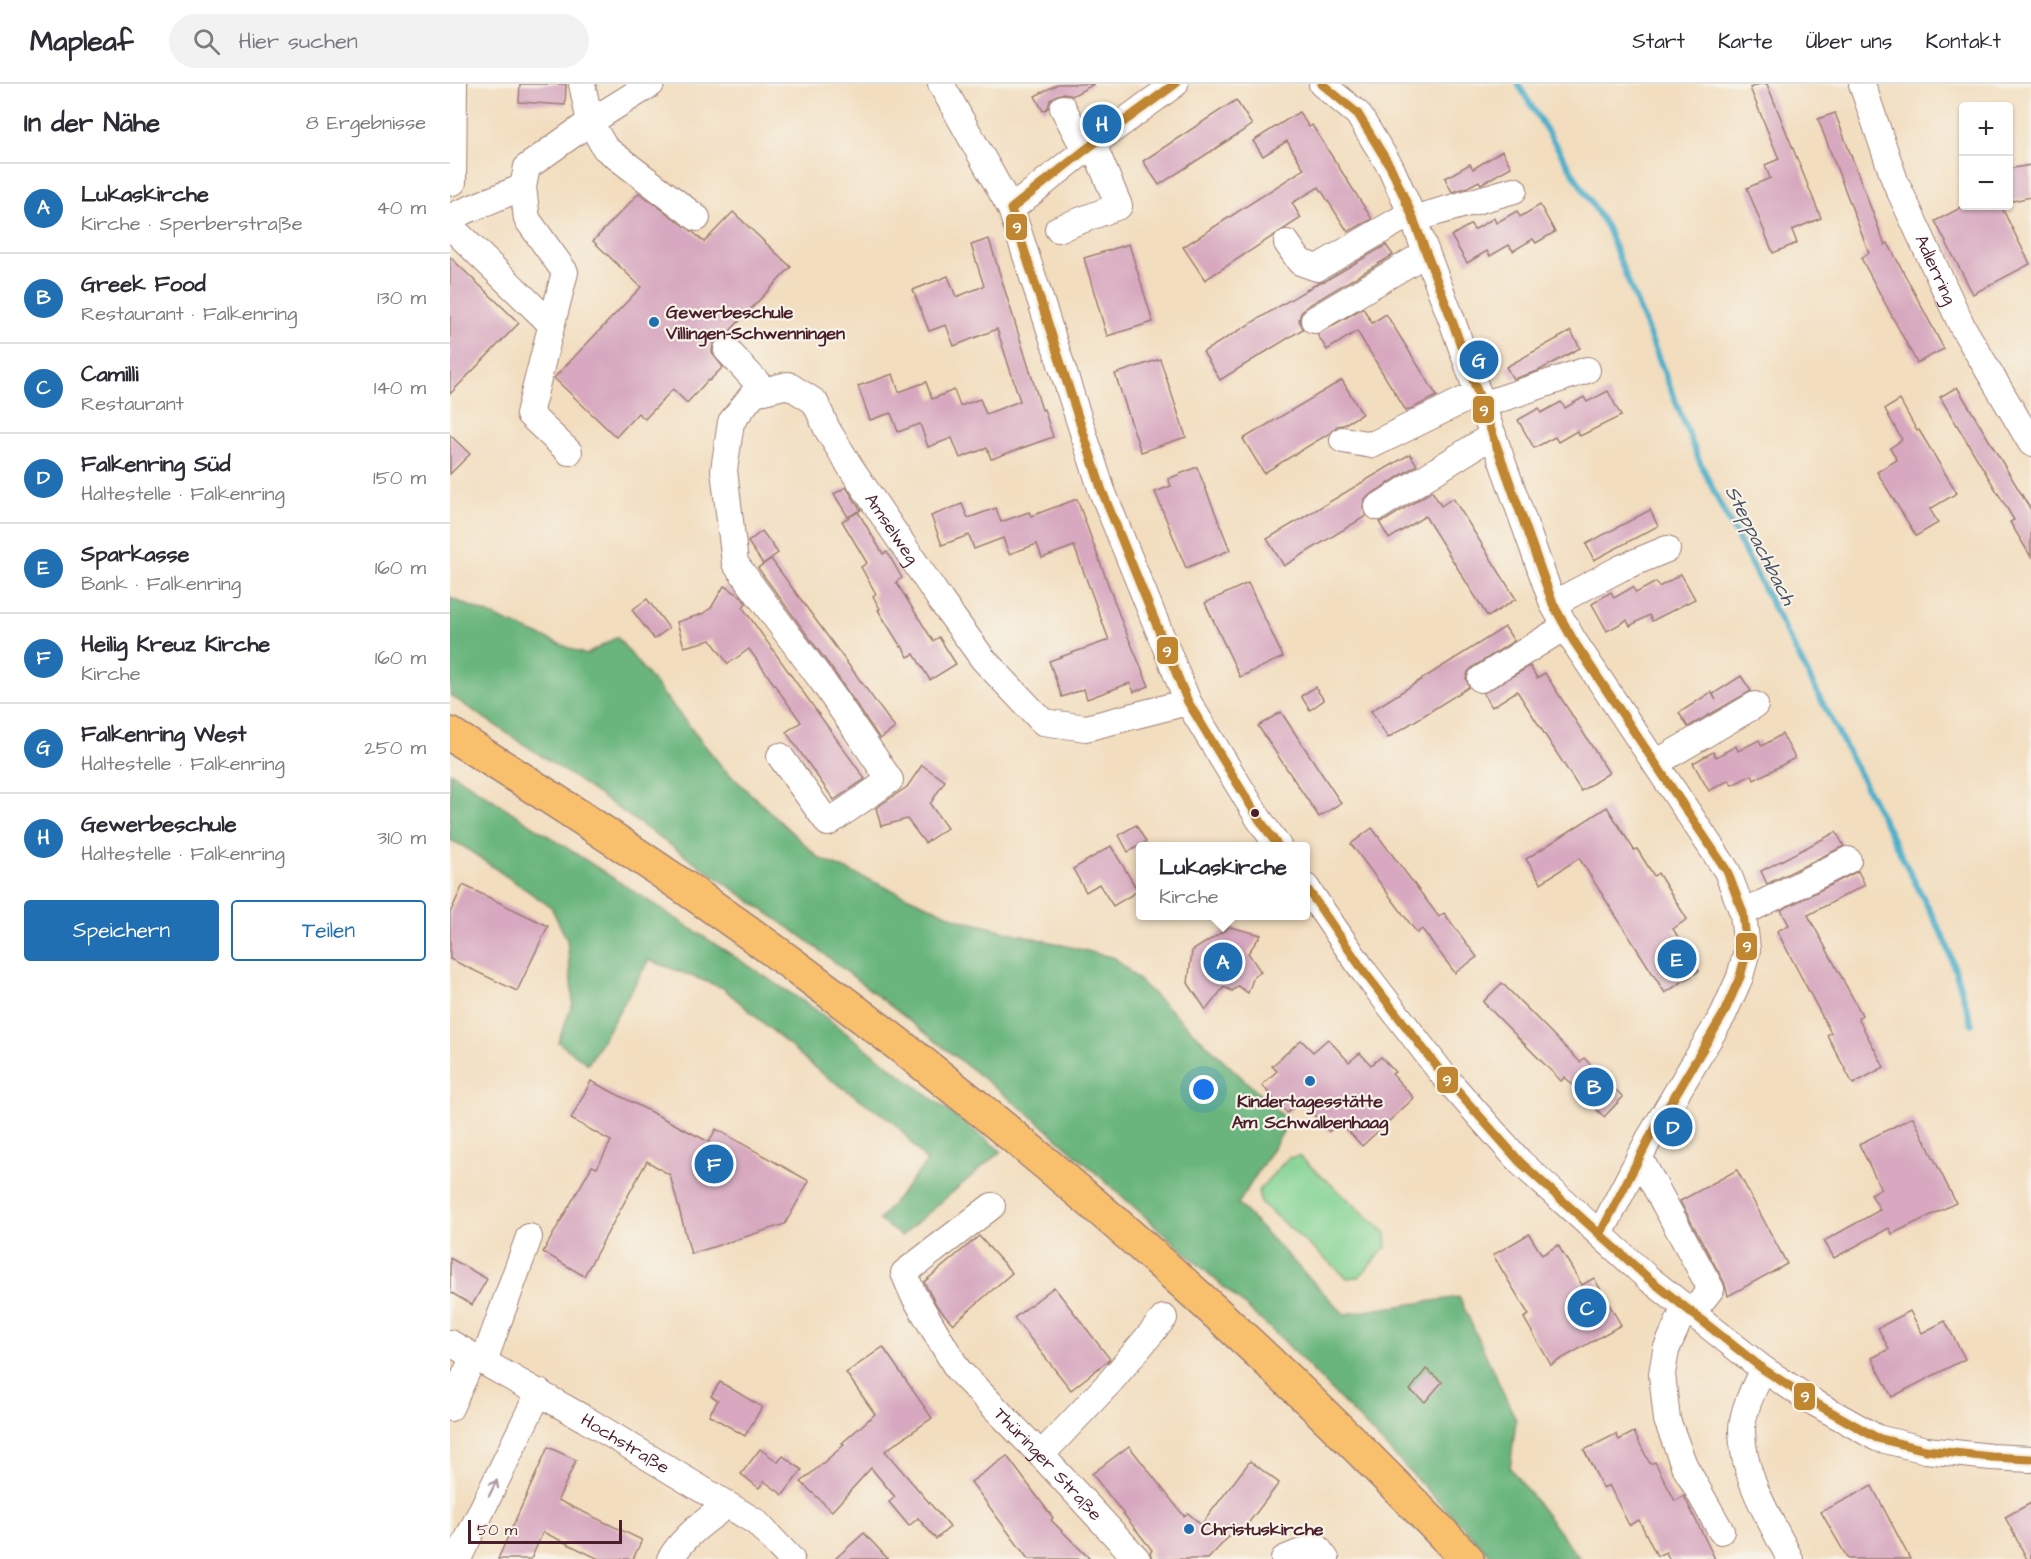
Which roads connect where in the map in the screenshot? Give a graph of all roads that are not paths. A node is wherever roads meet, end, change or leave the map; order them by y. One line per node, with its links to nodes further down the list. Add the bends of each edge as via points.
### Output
1 (454, 84): 11 (street)
2 (582, 84): 9 (street)
3 (651, 84): 9 (street)
4 (941, 84): 14 (street)
5 (1322, 84): 15 (street, via 1358,114 1391,168)
6 (1862, 84): 30 (street, Adlerring, via 1895,181 1962,326)
7 (1164, 87): 10 (street)
8 (1063, 108): 10 (street)
9 (590, 122): 12 (street, via 527,167); 17 (street, via 605,148)
10 (1089, 147): 14 (street); 19 (street, via 1119,206)
11 (453, 182)
12 (523, 187): 16 (street); 23 (street, via 527,219 565,272)
13 (1514, 190): 15 (street)
14 (1011, 209): 36 (street, via 1102,491)
15 (1412, 216): 20 (street, via 1317,268 1300,262); 21 (street)
16 (450, 217)
17 (697, 218)
18 (450, 226): 23 (street)
19 (1058, 229)
20 (1287, 243)
21 (1426, 253): 22 (street); 27 (street)
22 (1314, 320)
23 (551, 324): 31 (street, via 529,414)
24 (727, 350): 26 (street)
25 (1587, 370): 27 (street)
26 (765, 391): 36 (street, Amselweg, via 788,385 815,402 851,468 941,601 983,659 1043,722 1086,728); 39 (street, via 754,393 730,422 724,470 735,563 890,780 828,823)
27 (1480, 399): 28 (street); 29 (street, via 1372,445)
28 (1493, 435): 32 (street); 34 (street)
29 (1343, 440)
30 (2031, 442)
31 (569, 452)
32 (1378, 507)
33 (1667, 549): 34 (street, via 1621,568)
34 (1559, 615): 35 (street); 40 (street)
35 (1481, 679)
36 (1188, 702): 41 (street)
37 (1755, 705): 40 (street)
38 (450, 734): 66 (main road, via 710,904 974,1104 1246,1340)
39 (780, 756)
40 (1656, 764): 44 (street, via 1727,871)
41 (1275, 842)
42 (1848, 860): 44 (street)
43 (1310, 893): 47 (street, via 1444,1076 1520,1162)
44 (1743, 913): 45 (street, via 1747,950 1740,977 1723,1015)
45 (1639, 1157): 47 (street); 49 (street, via 1711,1289)
46 (992, 1206): 56 (street, Thüringer Straße, via 904,1273 958,1370)
47 (1600, 1234): 49 (street)
48 (529, 1237): 52 (street)
49 (1689, 1310): 53 (street); 59 (street, via 1666,1350 1662,1374 1667,1420 1684,1466)
50 (1164, 1318): 56 (street)
51 (450, 1343): 52 (street, Hochstraße)
52 (479, 1358): 54 (street, Hochstraße); 55 (street)
53 (1763, 1369): 57 (street, via 1877,1438 1926,1450); 67 (street, via 1750,1397 1742,1429 1749,1474)
54 (539, 1392): 58 (street, Hochstraße); 60 (street, one-way to 54)
55 (450, 1408)
56 (1041, 1455): 63 (street, Thüringer Straße)
57 (2031, 1459)
58 (727, 1505): 61 (street, via 691,1533); 62 (street, Hochstraße, via 756,1522)
59 (1721, 1531)
60 (458, 1559)
61 (670, 1559)
62 (791, 1559)
63 (1137, 1559)
64 (1284, 1559): 65 (street, via 1316,1546)
65 (1326, 1559)
66 (1467, 1559)
67 (1790, 1559)

